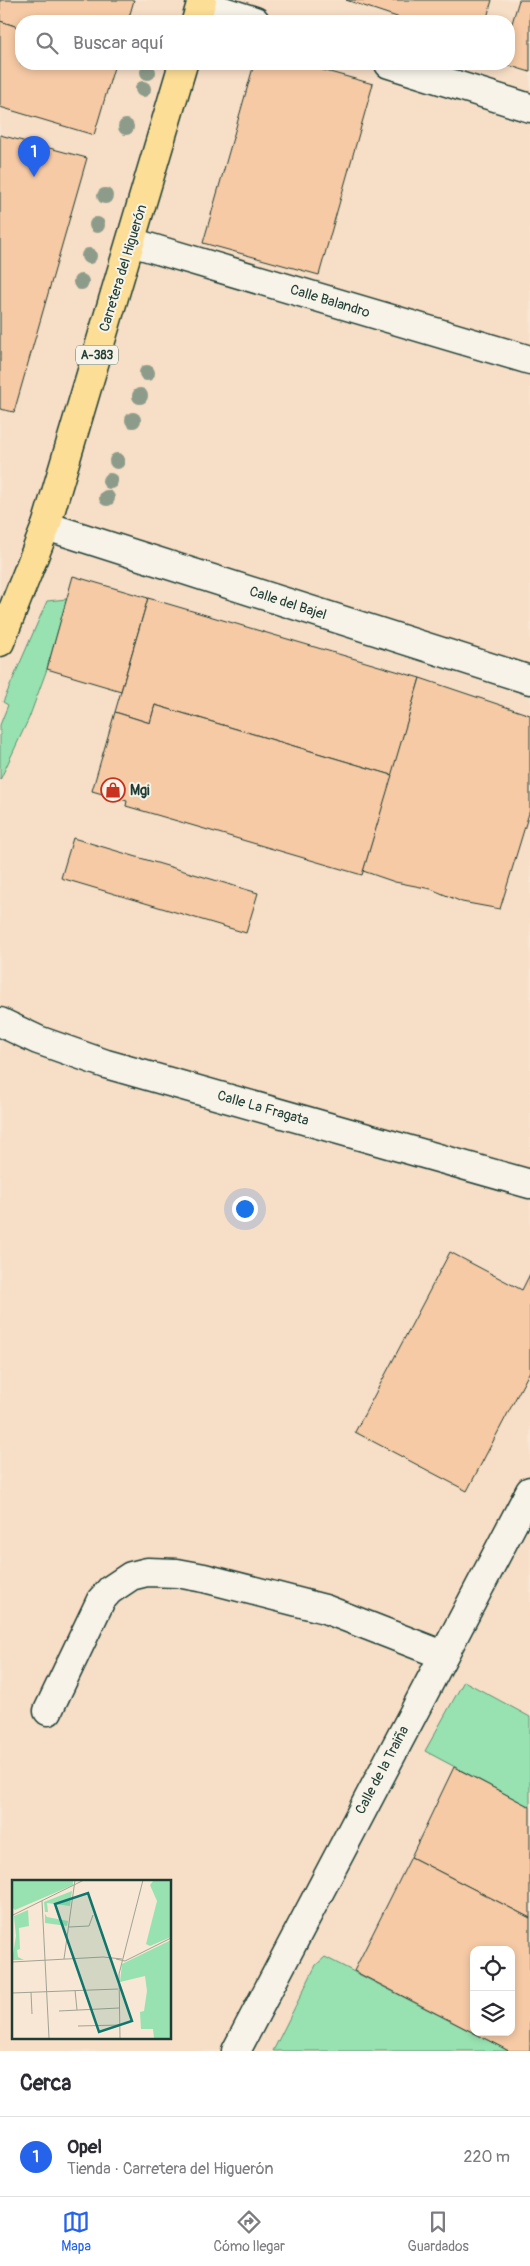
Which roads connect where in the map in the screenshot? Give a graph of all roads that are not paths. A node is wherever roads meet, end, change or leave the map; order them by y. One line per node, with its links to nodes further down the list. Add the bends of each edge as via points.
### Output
1 (199, 8): 2 (street)
2 (229, 15)
3 (181, 70): 6 (main road, Carretera del Higuerón / A-383)
4 (408, 70): 5 (street)
5 (530, 108)
6 (131, 242): 7 (street, Calle Balandro); 8 (main road, Carretera del Higuerón / A-383)
7 (530, 360)
8 (46, 526): 9 (main road, Carretera del Higuerón / A-383); 10 (street, Calle del Bajel)
9 (0, 642)
10 (530, 680)
11 (0, 1022): 12 (street, Calle La Fragata, via 38,1040 106,1064)
12 (530, 1184)
13 (530, 1491): 14 (street, Calle de la Traiña)
14 (443, 1655): 15 (street, via 325,1609 204,1578 147,1572 131,1576 101,1600); 16 (street, Calle de la Traiña)
15 (48, 1711)
16 (236, 2051)

